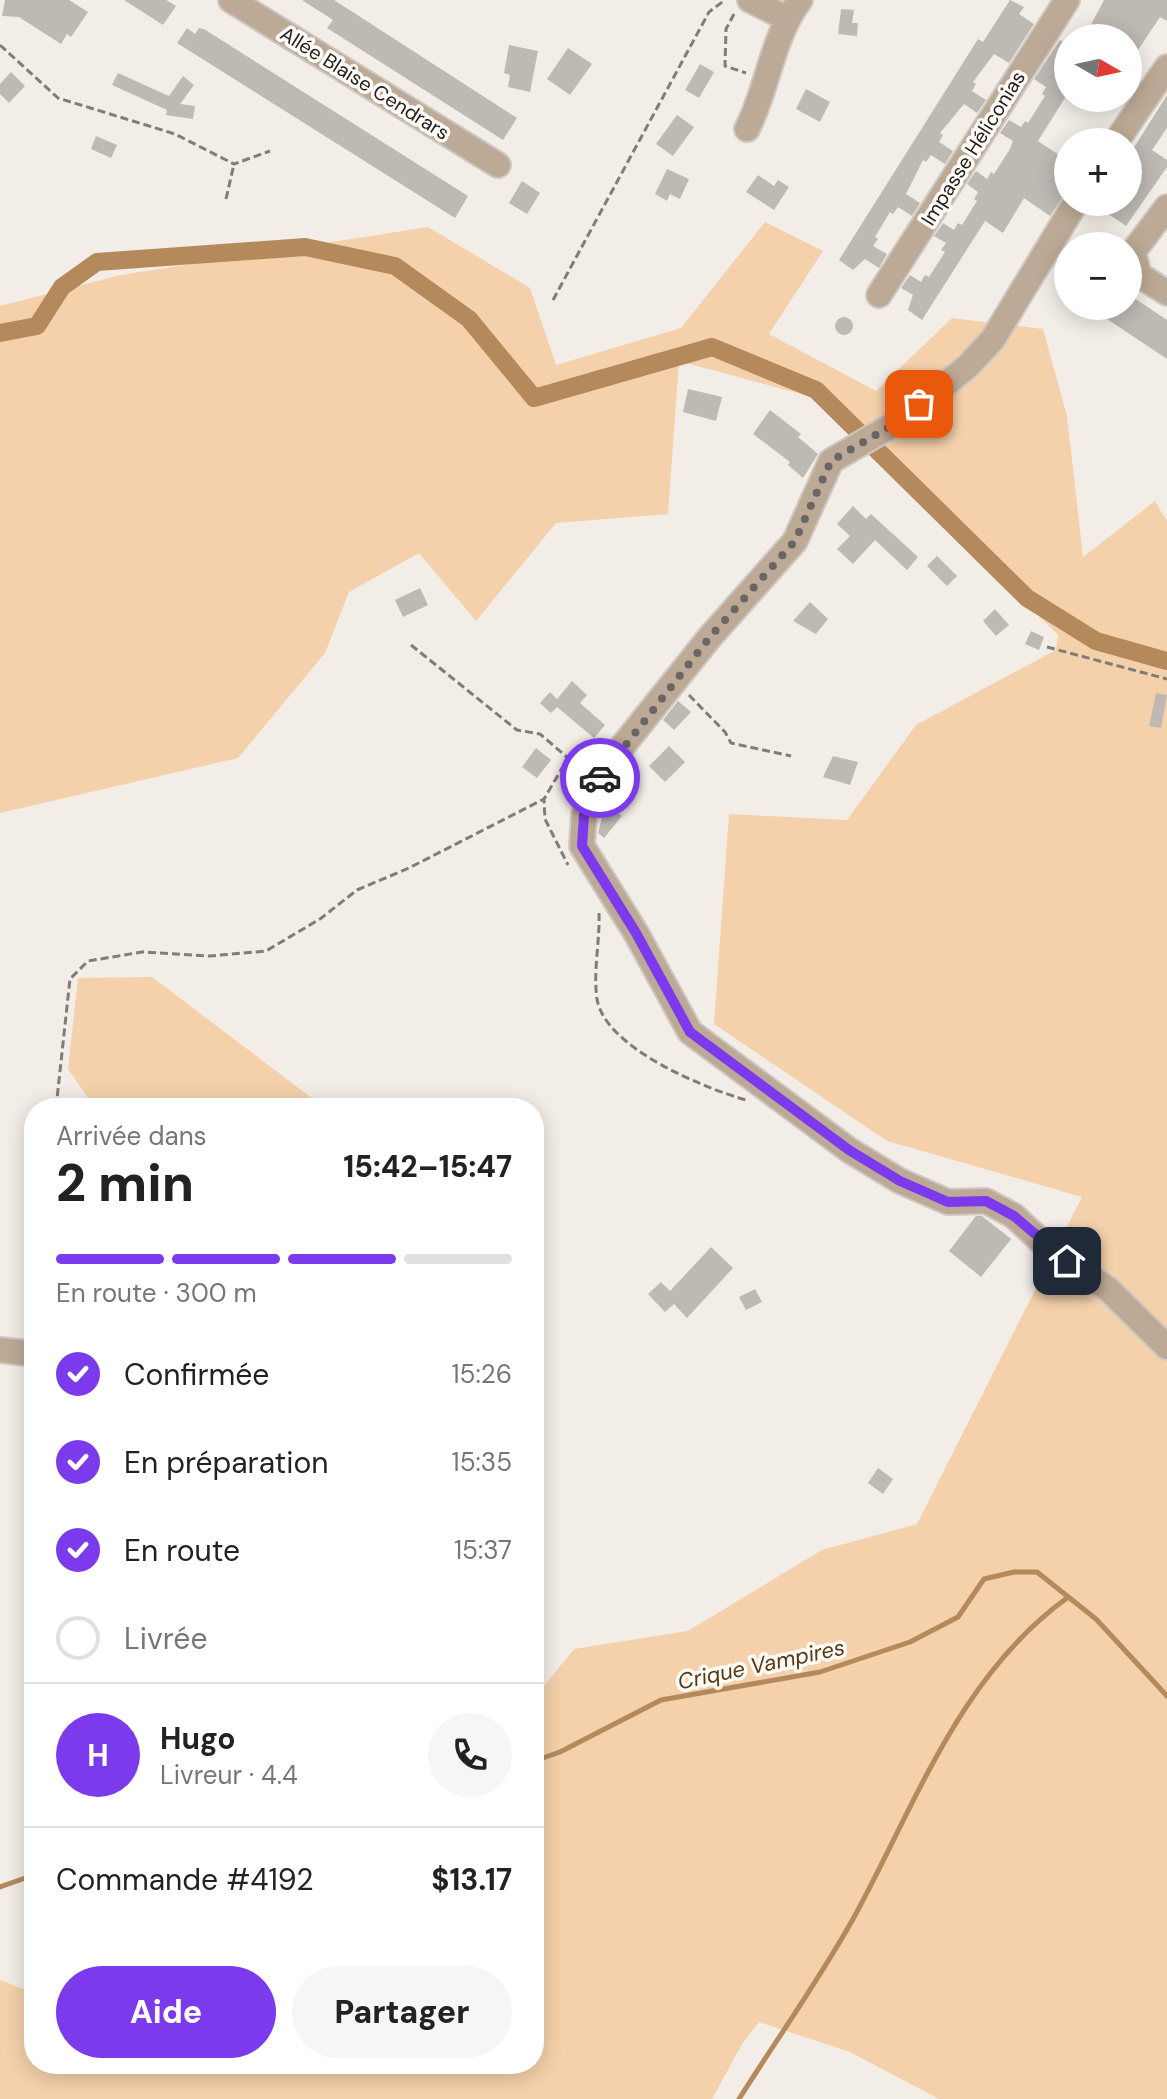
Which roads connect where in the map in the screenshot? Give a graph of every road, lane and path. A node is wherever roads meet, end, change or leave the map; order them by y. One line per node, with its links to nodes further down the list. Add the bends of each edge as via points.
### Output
1 (231, 0): 13 (street, Allée Blaise Cendrars)
2 (725, 0): 19 (path, via 709,12)
3 (1067, 0): 18 (street, Impasse Héliconias)
4 (745, 4): 5 (street); 7 (path, via 726,29 725,66 746,73)
5 (793, 9): 7 (street)
6 (0, 45): 12 (path, via 58,98 175,134)
7 (769, 67): 10 (street)
8 (1167, 67): 9 (street)
9 (1126, 128)
10 (747, 129)
11 (270, 151): 12 (path)
12 (234, 164): 14 (path)
13 (498, 165)
14 (226, 199)
15 (1167, 207): 17 (street, via 1133,252 1139,275)
16 (1067, 216): 22 (street, via 993,339 901,420 831,461 795,541)
17 (1167, 293)
18 (879, 295)
19 (553, 300)
20 (1047, 647): 21 (path)
21 (1167, 679)
22 (674, 682): 23 (path, via 731,743); 26 (street, via 605,768 584,815 582,846 690,1032 849,1150 900,1181 948,1202 986,1201 1014,1216 1046,1246 1108,1289)
23 (791, 756)
24 (544, 799): 25 (path, via 357,890 266,951 210,956 142,952 88,961 70,979)
25 (57, 1098)
26 (1167, 1347)
27 (0, 1350): 28 (street)
28 (24, 1353)

